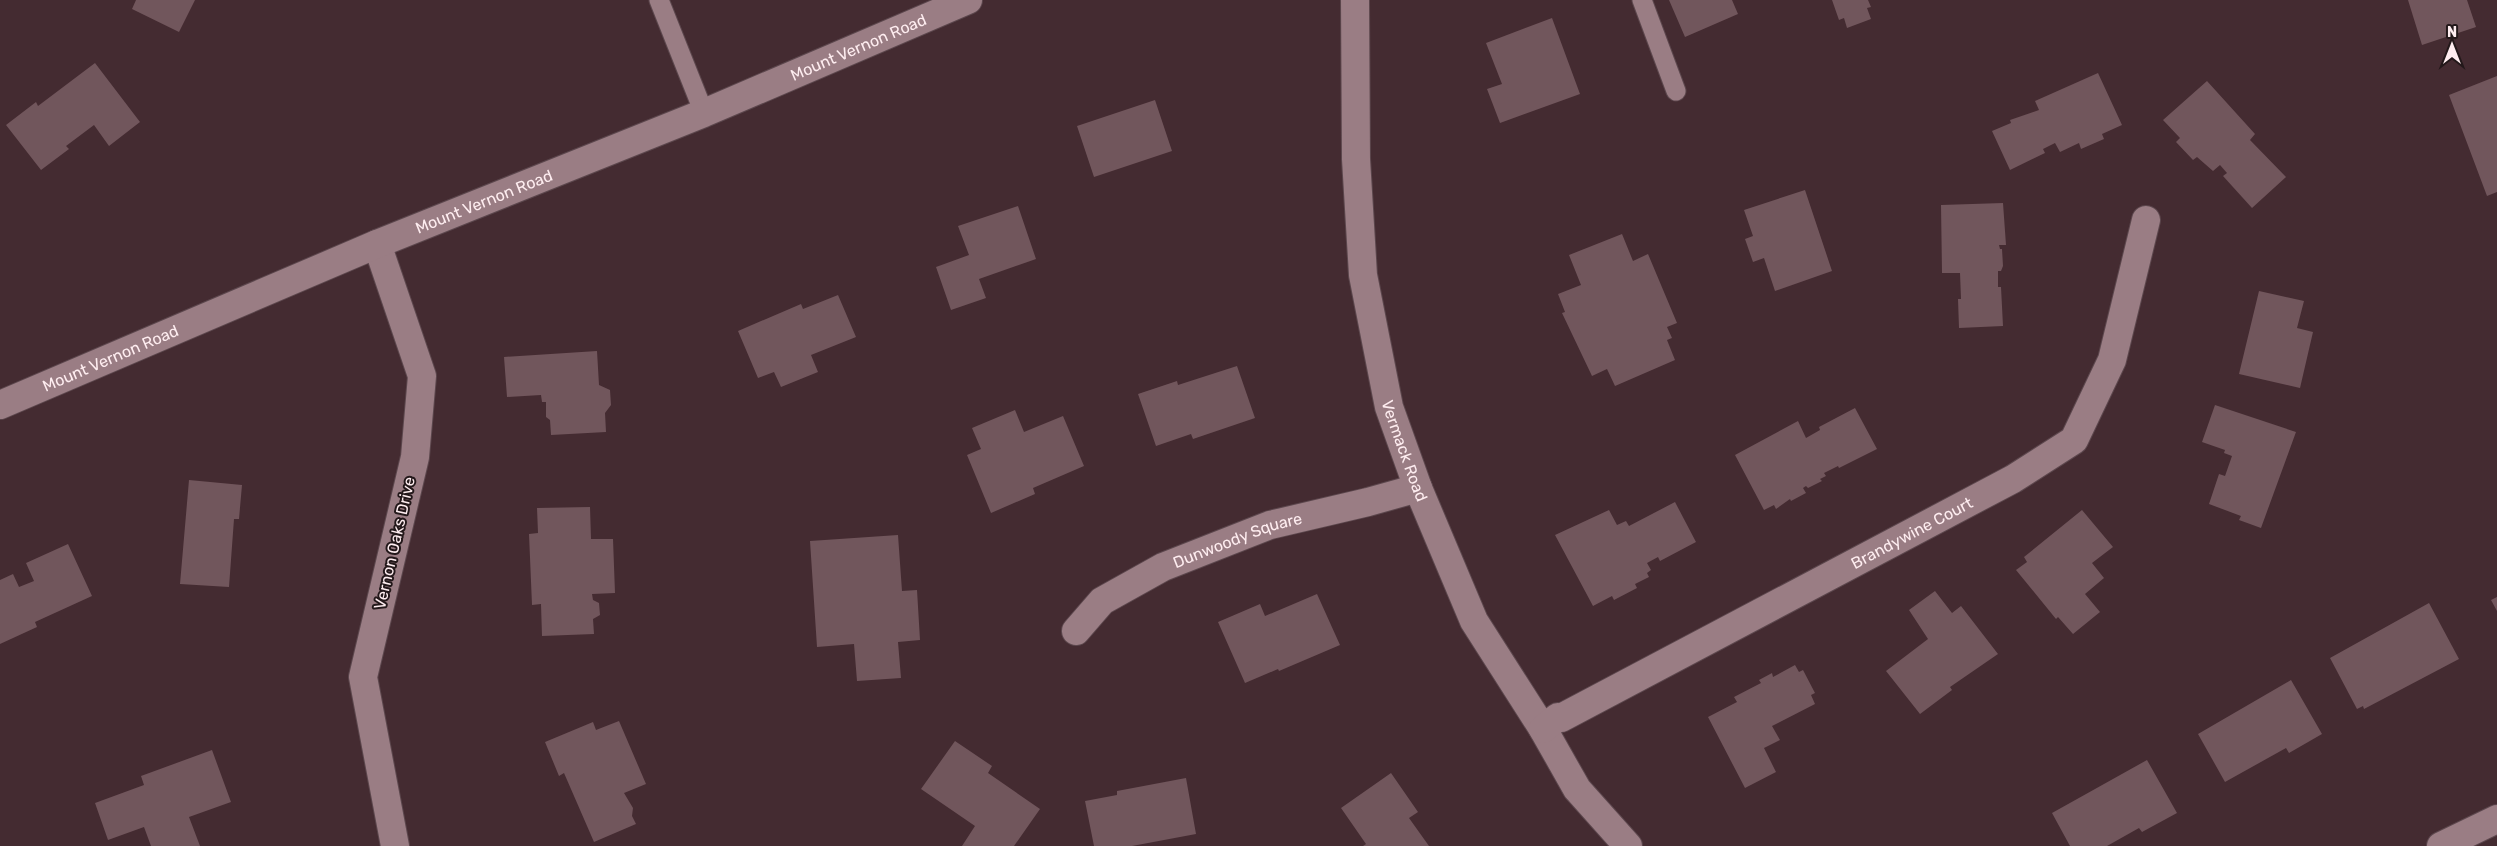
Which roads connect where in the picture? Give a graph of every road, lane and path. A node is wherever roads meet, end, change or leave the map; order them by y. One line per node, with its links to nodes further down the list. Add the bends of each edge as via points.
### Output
1 (659, 0): 6 (lane)
2 (968, 0): 6 (street, Mount Vernon Road)
3 (1355, 0): 10 (street, Vermack Road, via 1356,159 1362,275 1389,407)
4 (1642, 0): 5 (lane)
5 (1676, 91)
6 (704, 113): 8 (street, Mount Vernon Road)
7 (2146, 220): 12 (street, Brandywine Court, via 2112,360 2074,440 2013,478 1562,718 1558,717)
8 (377, 244): 9 (street, Mount Vernon Road); 14 (street, Vernon Oaks Drive, via 422,376 414,457 363,677)
9 (0, 405)
10 (1418, 488): 11 (street, Dunwoody Square, via 1270,524 1163,568 1102,601); 12 (street, Vermack Road, via 1474,621)
11 (1076, 631)
12 (1543, 729): 15 (street, Vermack Road, via 1577,789)
13 (2497, 819): 16 (street)
14 (395, 846)
15 (1628, 846)
16 (2440, 846)

